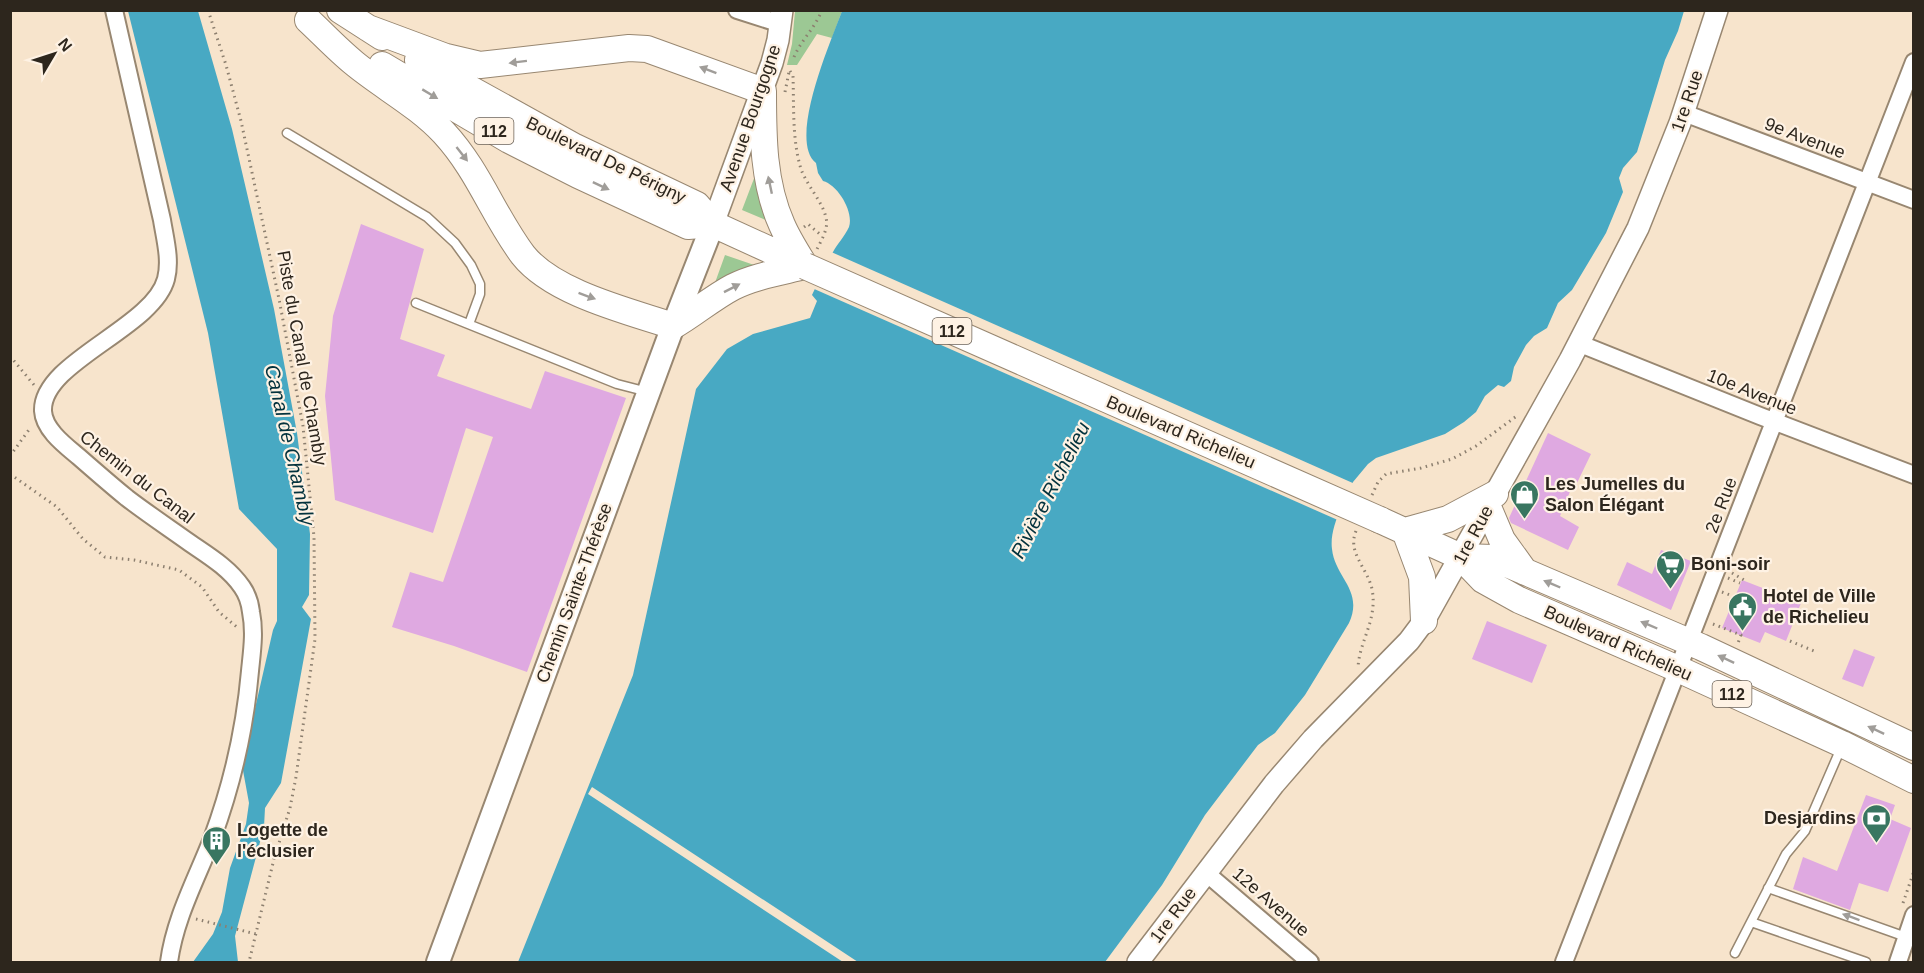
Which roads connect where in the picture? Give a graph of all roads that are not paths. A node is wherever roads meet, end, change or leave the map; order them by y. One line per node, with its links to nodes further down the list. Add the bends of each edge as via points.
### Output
1 (114, 10): 40 (street, Chemin du Canal, via 162,220 167,277 161,293 149,306 55,382 45,399 44,416 61,441 103,478 236,579 250,603 253,631 246,708 231,779 212,839 180,915)
2 (340, 10): 7 (main road, Boulevard De Périgny / 112)
3 (737, 10): 6 (street)
4 (1717, 10): 10 (street, 1re Rue)
5 (300, 15): 14 (main road, Boulevard De Périgny / 112, one-way to 14, via 467,116 578,175 688,226); 18 (main road, one-way to 18, via 354,63 441,130 472,169 529,262 576,292)
6 (781, 17): 9 (street, Avenue Bourgogne)
7 (368, 28): 9 (main road, one-way to 7, via 647,49 480,65 446,57); 14 (main road, Boulevard De Périgny / 112, via 516,116 697,205)
8 (1914, 62): 12 (street, 2e Rue)
9 (763, 91): 14 (street, Avenue Bourgogne); 15 (main road, one-way to 9, via 781,223 770,186 764,150)
10 (1684, 113): 12 (street, 9e Avenue); 19 (street, 1re Rue, via 1638,228)
11 (287, 133): 17 (lane, via 427,217 455,243 480,284)
12 (1866, 182): 13 (street, 9e Avenue); 22 (street, 2e Rue)
13 (1914, 200)
14 (713, 224): 15 (main road, Boulevard De Périgny / 112); 18 (main road, Chemin Sainte-Thérèse)
15 (810, 261): 18 (main road, one-way to 15, via 744,282); 21 (main road, Boulevard De Périgny / 112, bridge)
16 (416, 303): 17 (lane)
17 (469, 324): 20 (lane, via 617,384)
18 (673, 326): 20 (main road, Chemin Sainte-Thérèse)
19 (1578, 344): 22 (street, 10e Avenue); 24 (street, 1re Rue)
20 (649, 392): 41 (main road, Chemin Sainte-Thérèse)
21 (1098, 396): 25 (main road, Boulevard Richelieu / 112, bridge)
22 (1774, 422): 23 (street, 10e Avenue); 29 (street, 2e Rue)
23 (1914, 475)
24 (1492, 500): 25 (main road, via 1448,519); 26 (street, 1re Rue); 27 (main road, via 1502,540)
25 (1405, 531): 26 (main road, Boulevard Richelieu / 112); 28 (main road, via 1422,576)
26 (1461, 557): 27 (main road, Boulevard Richelieu / 112, via 1490,556); 28 (street, 1re Rue); 30 (main road, Boulevard Richelieu / 112, via 1493,586)
27 (1525, 572): 29 (main road, Boulevard Richelieu / 112, one-way to 27)
28 (1424, 621): 34 (street, 1re Rue, via 1292,762)
29 (1689, 642): 30 (street, 2e Rue); 32 (main road, Boulevard Richelieu / 112, one-way to 29)
30 (1678, 669): 31 (main road, Boulevard Richelieu / 112); 44 (street, 2e Rue)
31 (1842, 744): 33 (main road, Boulevard Richelieu / 112); 35 (lane, via 1805,831 1786,854)
32 (1914, 747)
33 (1914, 780)
34 (1205, 872): 42 (street, 1re Rue); 43 (street, 12e Avenue)
35 (1768, 888): 37 (lane); 38 (lane, one-way to 35)
36 (1907, 912): 38 (street)
37 (1751, 921): 39 (lane); 45 (lane)
38 (1906, 937): 46 (street)
39 (1735, 954)
40 (169, 963)
41 (438, 963)
42 (1138, 963)
43 (1310, 963)
44 (1564, 963)
45 (1866, 963)
46 (1898, 963)

